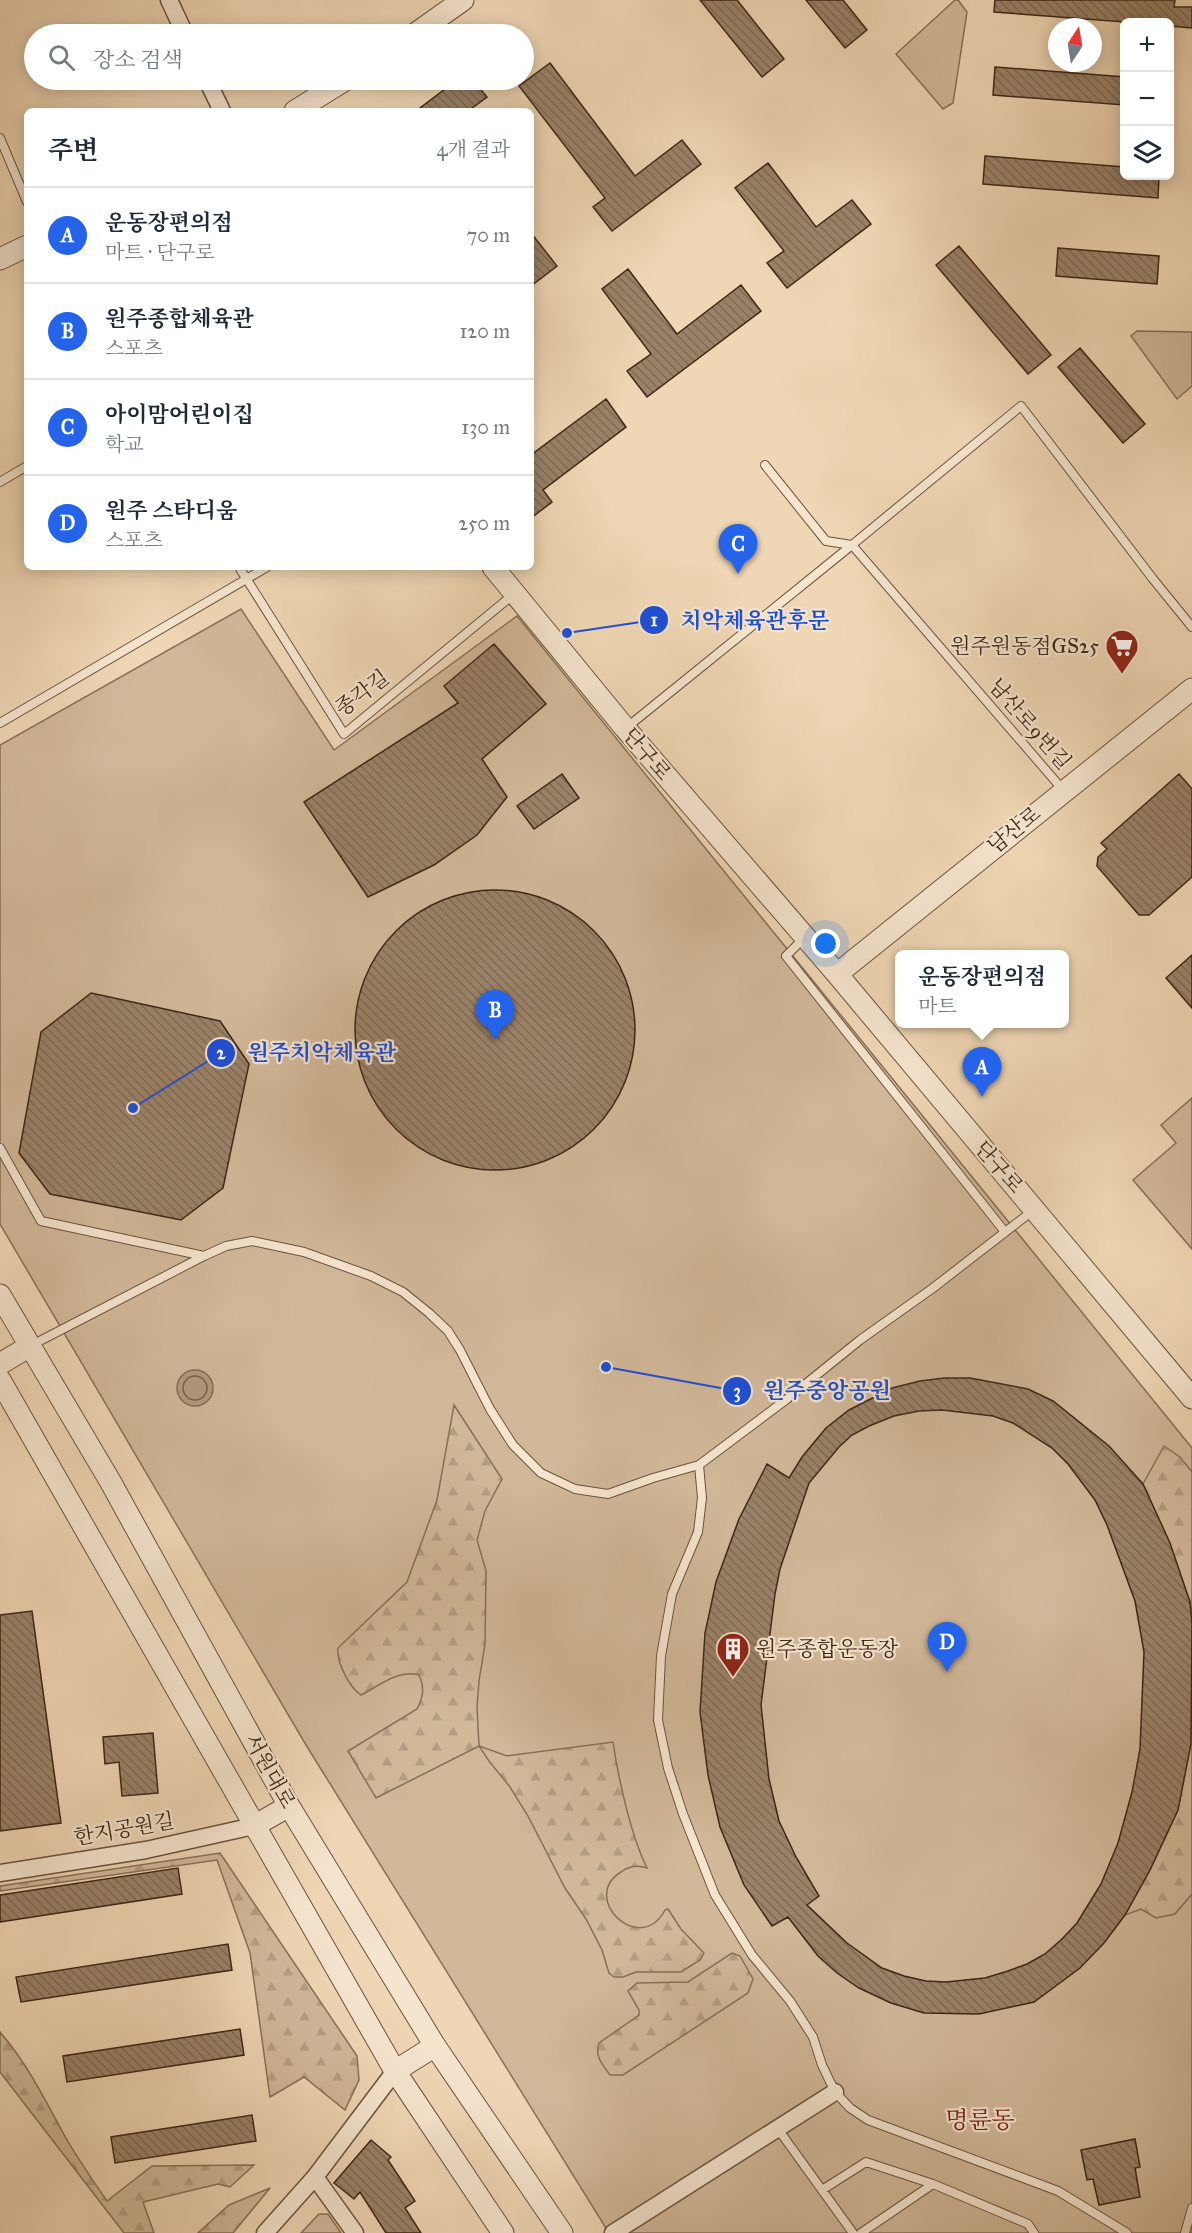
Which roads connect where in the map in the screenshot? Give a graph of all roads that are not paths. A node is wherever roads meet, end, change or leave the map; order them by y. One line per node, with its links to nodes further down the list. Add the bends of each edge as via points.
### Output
1 (169, 0): 3 (street)
2 (463, 0): 4 (street)
3 (181, 24)
4 (429, 24)
5 (212, 90): 7 (street)
6 (329, 90): 8 (street)
7 (221, 108)
8 (300, 108)
9 (0, 138): 10 (lane)
10 (24, 195)
11 (24, 247): 12 (street)
12 (0, 259)
13 (765, 465): 16 (lane, via 826,540)
14 (24, 468): 15 (lane)
15 (0, 482)
16 (852, 545): 22 (lane, via 1021,406); 25 (lane); 26 (lane, 남산로9번길)
17 (241, 570): 20 (lane, 종각길)
18 (262, 570): 20 (lane)
19 (496, 570): 21 (street, 단구로)
20 (247, 579): 21 (lane, 종각길, via 344,734); 24 (lane)
21 (515, 593): 25 (street, 단구로)
22 (1192, 627)
23 (1192, 688): 26 (street, 남산로)
24 (0, 723)
25 (625, 728): 27 (street, 단구로)
26 (1063, 790): 28 (street, 남산로)
27 (805, 938): 28 (street, 단구로); 31 (lane, 단구로, via 786,956)
28 (837, 974): 30 (street, 단구로)
29 (0, 1148): 32 (lane, via 41,1221)
30 (1035, 1209): 31 (lane); 37 (street, 단구로)
31 (1005, 1232): 38 (lane)
32 (204, 1256): 34 (lane); 38 (lane, via 252,1241 304,1252 403,1292 448,1331 513,1445 540,1473 575,1489 608,1494)
33 (0, 1295): 34 (street, 서원대로)
34 (30, 1346): 35 (street); 39 (street, 서원대로, via 110,1481)
35 (0, 1365)
36 (0, 1380): 40 (street, 서원대로)
37 (1192, 1398)
38 (699, 1466): 44 (lane, via 702,1498 698,1532 672,1594 661,1656 658,1720 664,1749 683,1814 715,1895 752,1955 790,2001 813,2037)
39 (289, 1806): 40 (street); 42 (street, 서원대로)
40 (254, 1826): 41 (street, 한지공원길, via 146,1850); 43 (street, 서원대로)
41 (0, 1873)
42 (435, 2046): 43 (street); 54 (street, 서원대로)
43 (395, 2071): 46 (street); 53 (street, 서원대로)
44 (836, 2092): 45 (street); 58 (lane, via 868,2120 1058,2191)
45 (778, 2129): 48 (lane); 50 (street)
46 (315, 2177): 51 (street); 52 (street)
47 (933, 2184): 48 (lane, via 866,2162); 56 (lane); 57 (lane, via 1028,2223)
48 (822, 2190): 55 (lane)
49 (1192, 2208): 59 (lane)
50 (621, 2231)
51 (265, 2233)
52 (355, 2233)
53 (502, 2233)
54 (562, 2233)
55 (853, 2233)
56 (861, 2233)
57 (1034, 2233)
58 (1127, 2233)
59 (1185, 2233)

